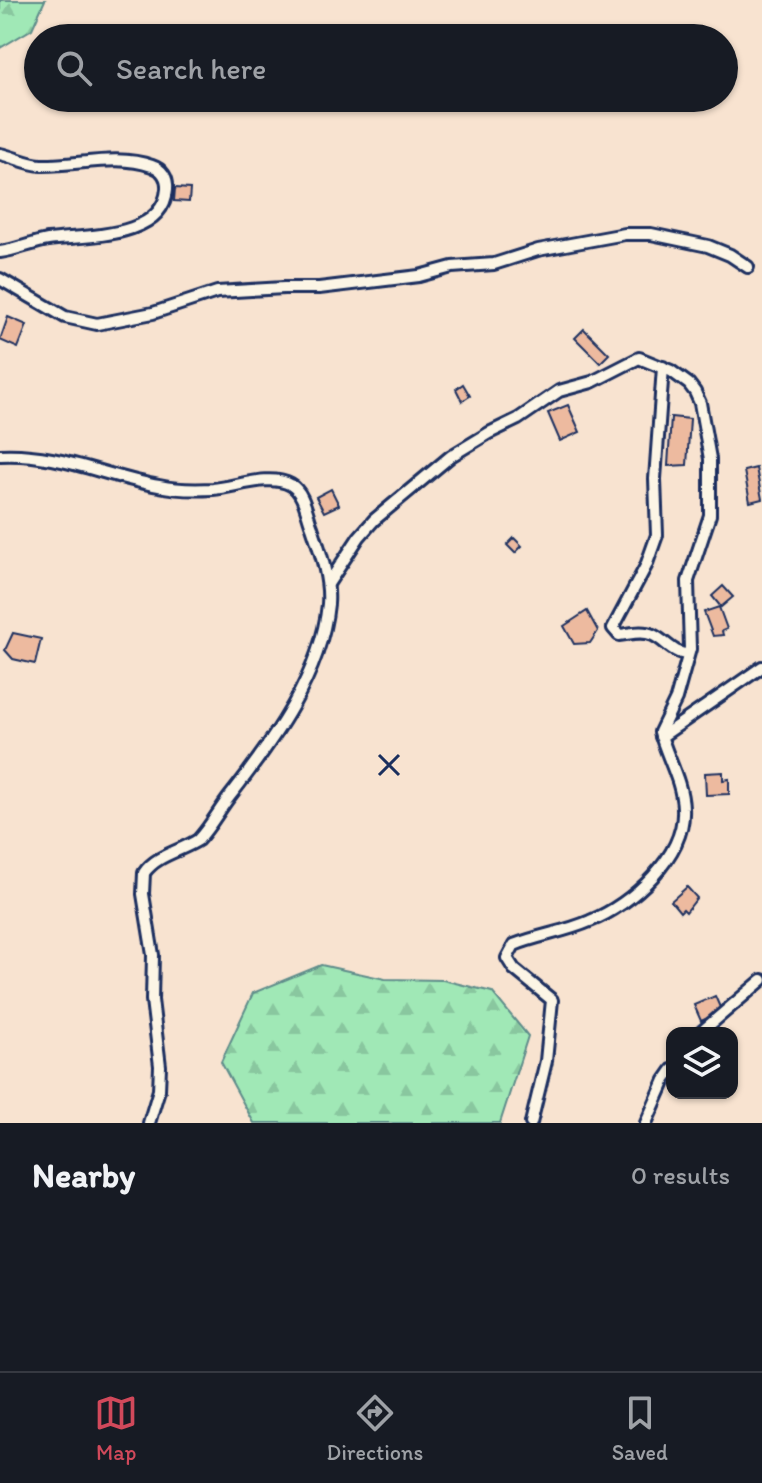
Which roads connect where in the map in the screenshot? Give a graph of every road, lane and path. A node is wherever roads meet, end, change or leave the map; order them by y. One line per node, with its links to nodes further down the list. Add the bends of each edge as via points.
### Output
1 (0, 154): 2 (street, via 39,165 141,163 159,170 167,184 164,202 135,227)
2 (0, 252)
3 (748, 267): 4 (street, via 708,246 625,234 419,276 319,288 217,292 97,324 65,317)
4 (0, 279)
5 (663, 367): 7 (street, via 632,359 592,382 559,391 468,445 374,520); 8 (street, via 695,392 710,459 710,515 688,581); 8 (street, via 657,535 613,628 619,635 653,635)
6 (0, 455): 7 (street, via 53,457 174,489 288,483 301,498)
7 (328, 584): 14 (street, via 324,625 310,669 266,751 198,840 155,860 144,873 160,1066)
8 (688, 654): 10 (street)
9 (762, 667): 10 (street)
10 (661, 737): 15 (street, via 684,809 678,838 661,867 615,908 509,951 514,969 552,1000 546,1061)
11 (762, 980): 12 (street)
12 (707, 1027)
13 (666, 1082): 16 (street)
14 (149, 1123)
15 (531, 1123)
16 (646, 1123)

